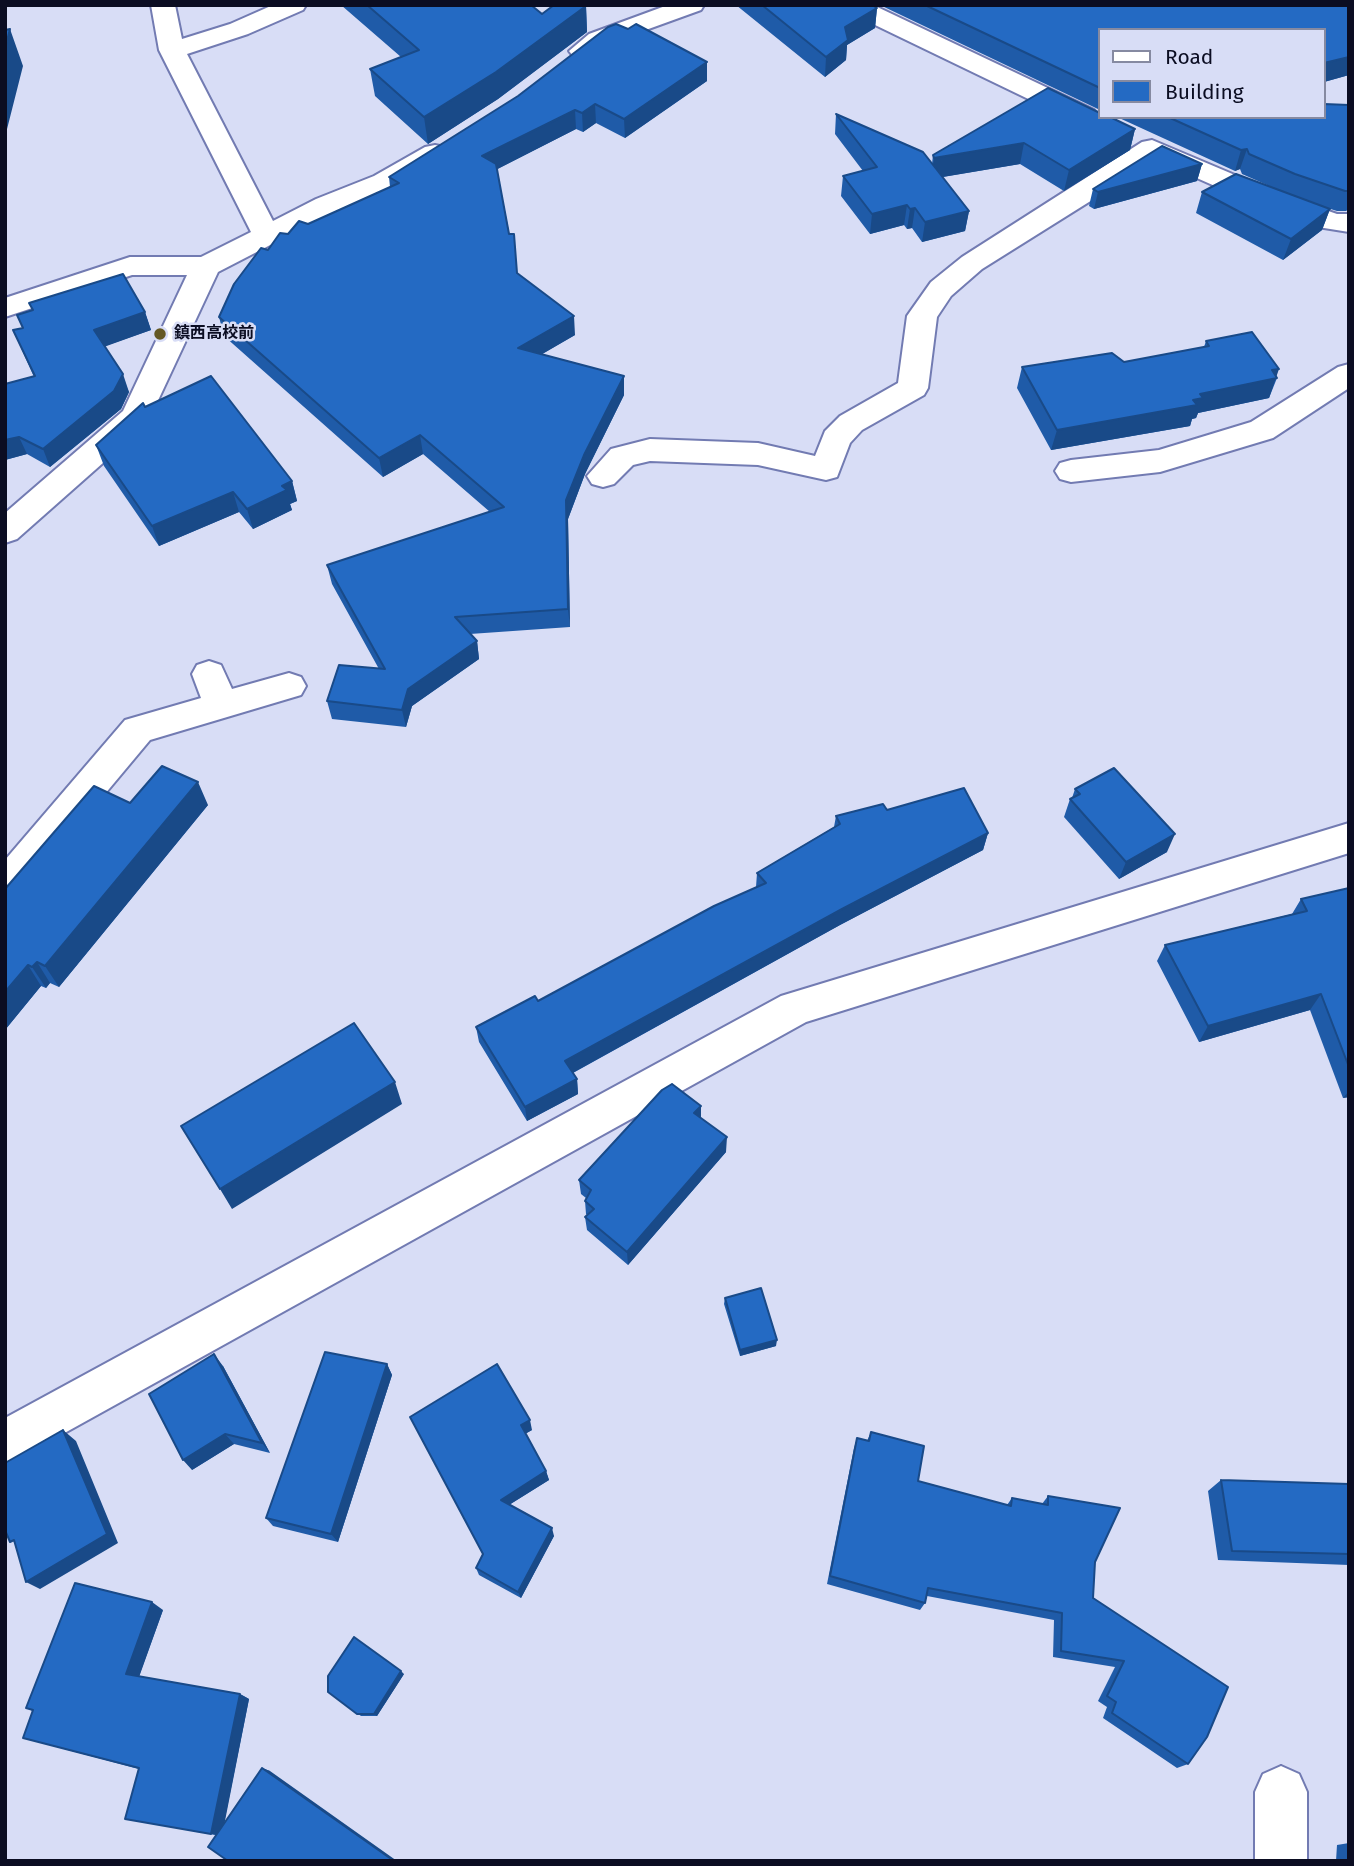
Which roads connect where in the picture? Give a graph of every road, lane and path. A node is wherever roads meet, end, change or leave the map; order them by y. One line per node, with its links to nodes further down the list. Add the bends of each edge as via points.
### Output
1 (163, 5): 5 (street)
2 (294, 5): 5 (street)
3 (692, 5): 6 (street, via 598,39)
4 (853, 5): 7 (street)
5 (172, 50): 10 (street)
6 (561, 65)
7 (1104, 125)
8 (456, 142): 10 (street, via 384,182)
9 (1349, 223): 15 (street, via 1277,203 1142,143 941,289 922,316 913,388 851,423 836,439 826,469 758,454 650,450 622,457)
10 (266, 234): 11 (street)
11 (206, 267): 12 (street, via 130,266); 16 (street, via 136,417)
12 (5, 308)
13 (1349, 374): 14 (street, via 1262,430 1160,461)
14 (1071, 471)
15 (603, 477)
16 (5, 531)
17 (289, 686): 19 (street, via 215,690 138,730)
18 (1349, 838): 20 (street, via 795,1008)
19 (5, 887)
20 (5, 1443)
21 (1281, 1792): 22 (street)
22 (1281, 1861)

